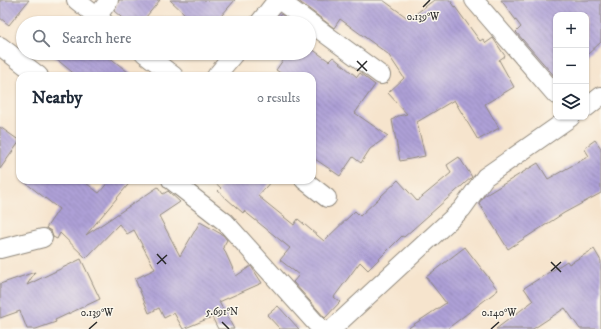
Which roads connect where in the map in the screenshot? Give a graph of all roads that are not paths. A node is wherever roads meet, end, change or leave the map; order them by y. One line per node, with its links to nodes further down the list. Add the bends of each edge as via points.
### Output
1 (76, 0): 5 (street)
2 (109, 0): 6 (street)
3 (278, 0): 7 (street); 8 (street)
4 (474, 0): 19 (street)
5 (96, 16)
6 (103, 16)
7 (265, 16)
8 (300, 16)
9 (316, 28): 18 (street)
10 (0, 46): 11 (street)
11 (16, 58)
12 (18, 60): 15 (street)
13 (153, 60): 16 (street)
14 (229, 60): 17 (street)
15 (34, 72)
16 (169, 72)
17 (219, 72)
18 (381, 75)
19 (553, 92)
20 (567, 120): 27 (street, via 486,177 462,209)
21 (177, 184): 26 (street, via 225,222)
22 (309, 184): 23 (street)
23 (326, 198)
24 (43, 238): 25 (street)
25 (0, 248)
26 (321, 329)
27 (332, 329)

